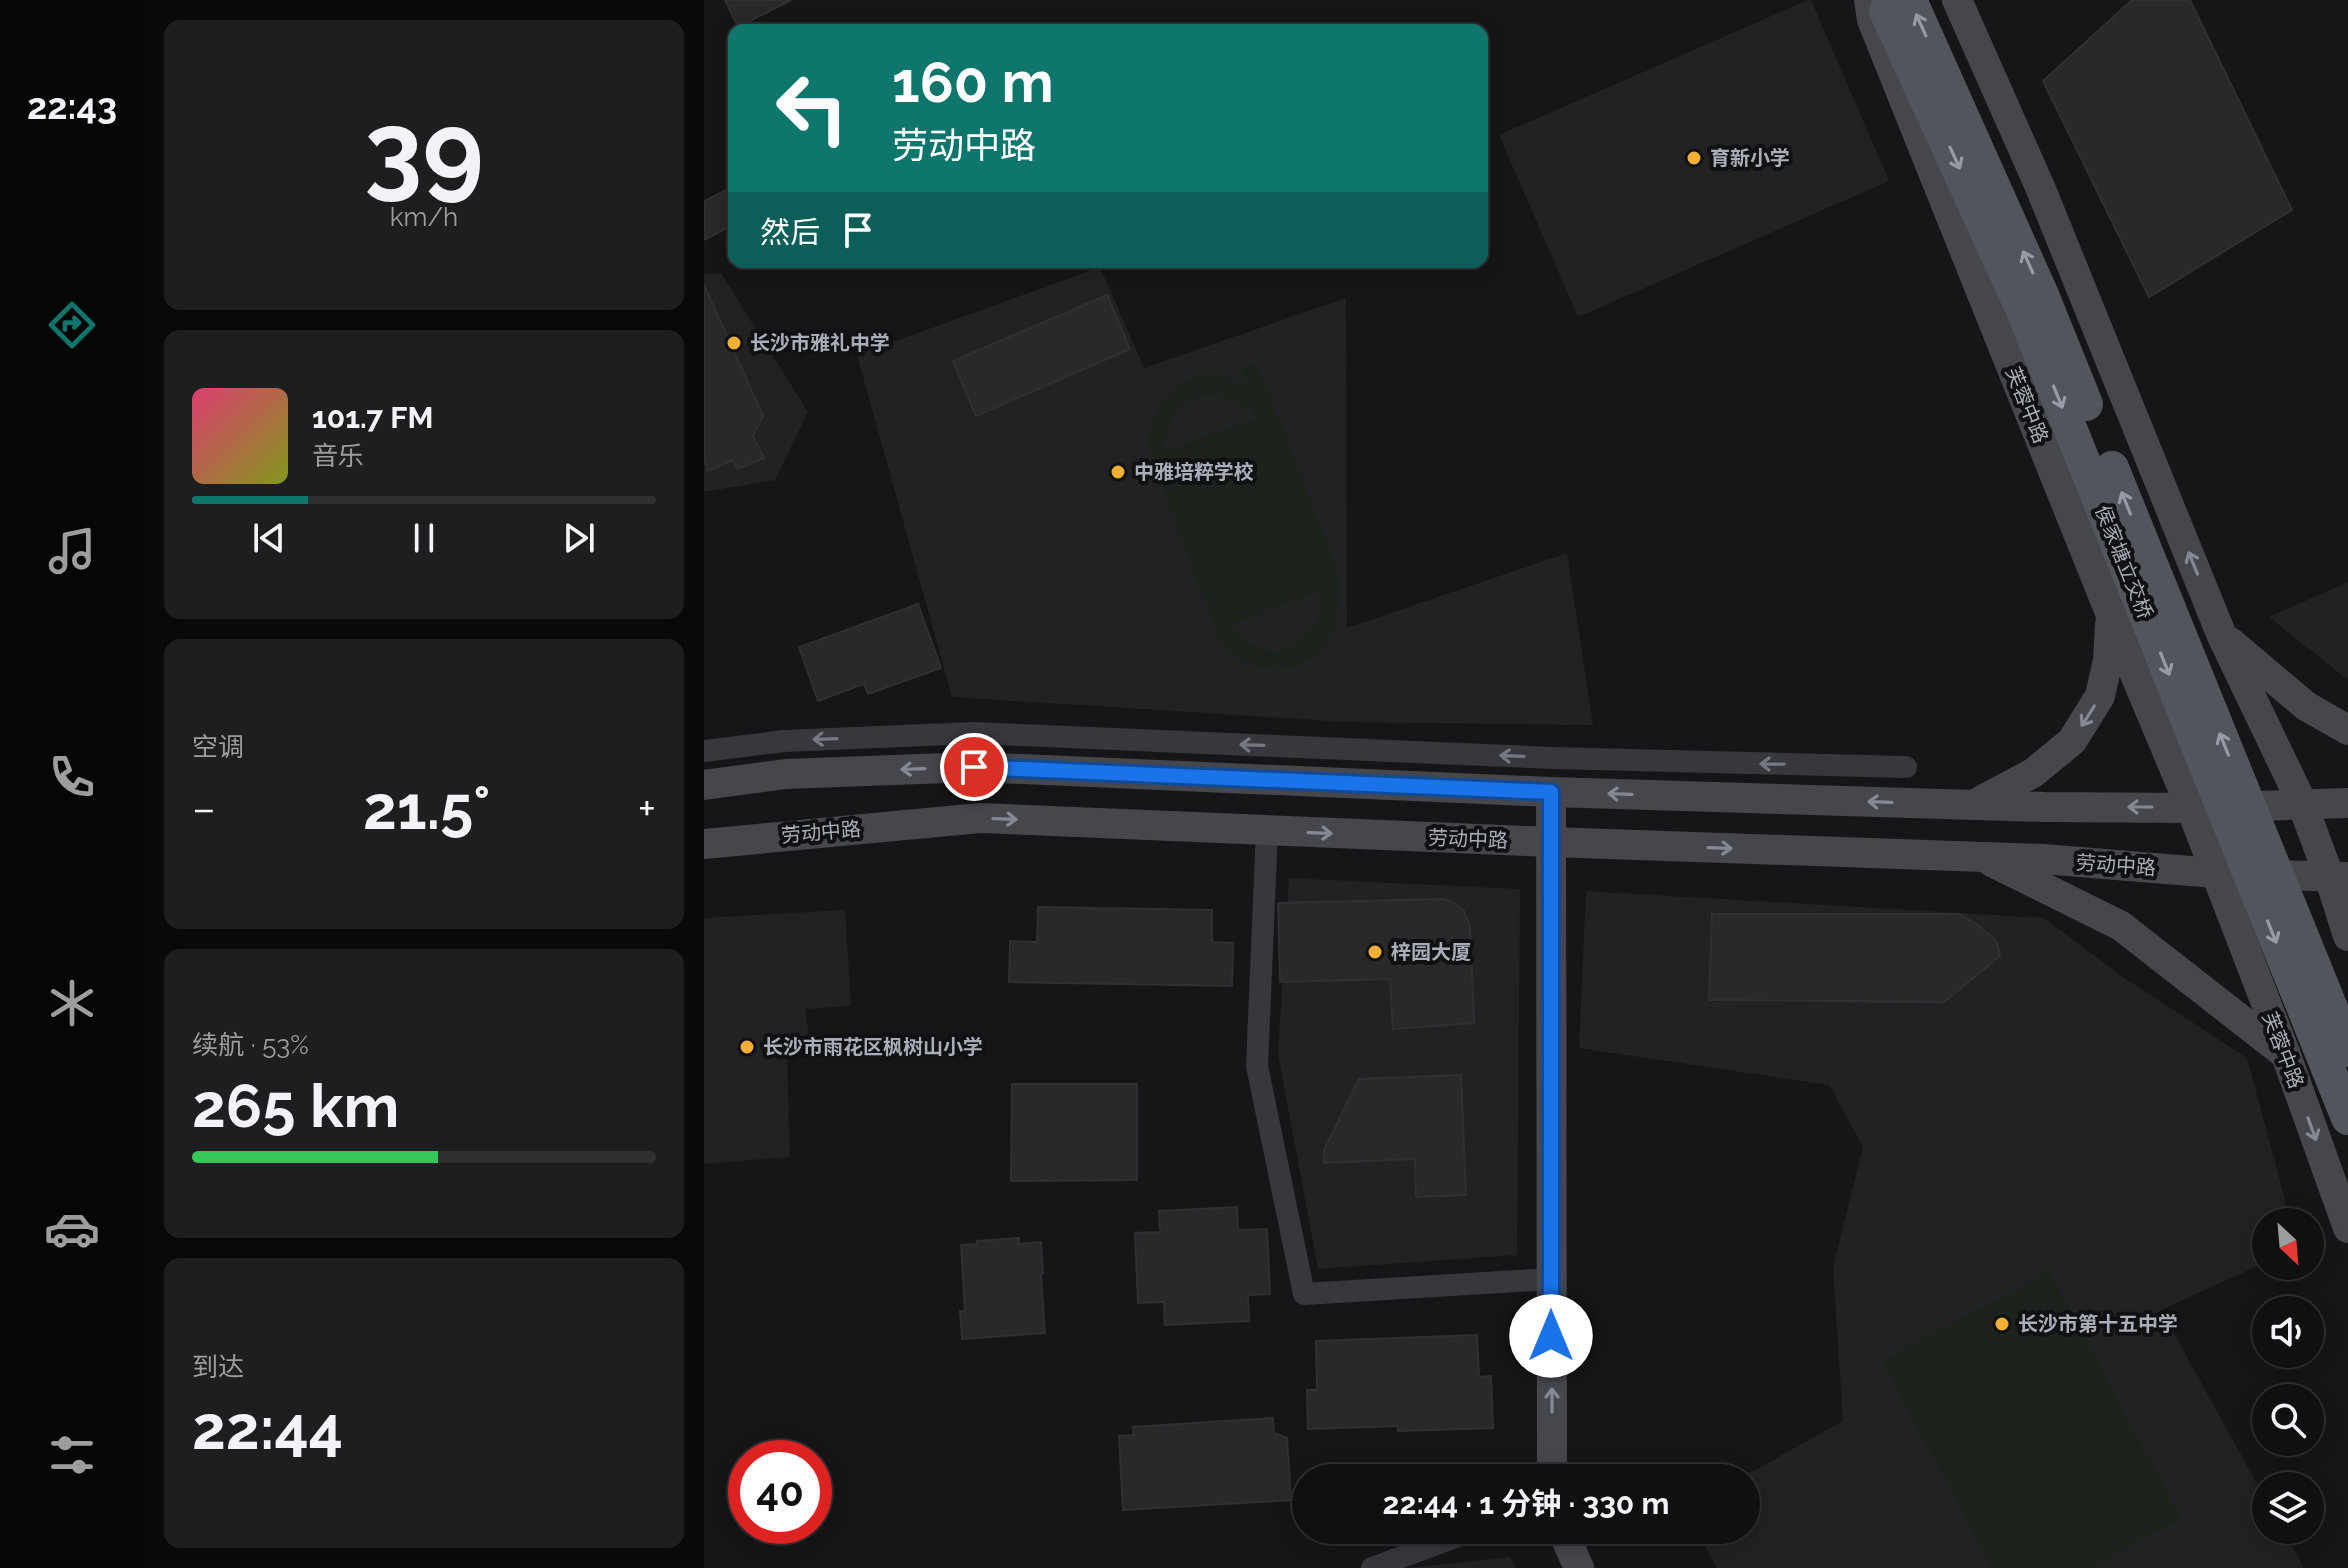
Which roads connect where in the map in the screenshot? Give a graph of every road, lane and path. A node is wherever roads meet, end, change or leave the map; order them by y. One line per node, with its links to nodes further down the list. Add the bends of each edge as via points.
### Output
1 (1957, 0): 4 (main road, one-way to 1, via 2046,201)
2 (1888, 4): 3 (main road, 芙蓉中路, via 1872,20); 21 (main road, 侯家塘立交桥, one-way to 2, bridge, via 2042,295); 23 (main road, 侯家塘立交桥, one-way to 23, bridge, via 2020,304)
3 (2110, 614): 12 (main road, one-way to 12, via 2100,696 2072,741 2033,773); 13 (main road, 芙蓉中路)
4 (2222, 636): 5 (main road, via 2306,706); 10 (main road)
5 (2348, 730)
6 (704, 751): 7 (street, one-way to 6, via 974,733 784,741)
7 (1906, 767)
8 (704, 785): 9 (main road, one-way to 8, via 974,767 786,774)
9 (1551, 792): 12 (main road, one-way to 9); 15 (main road)
10 (2302, 803): 11 (main road); 13 (main road); 19 (main road)
11 (2348, 803)
12 (1975, 805): 13 (main road, one-way to 12)
13 (2191, 808): 18 (main road, 芙蓉中路)
14 (1267, 830): 15 (main road, 劳动中路, one-way to 15); 16 (main road, 劳动中路, one-way to 14, via 980,818); 25 (street, via 1257,1066 1304,1294)
15 (1551, 842): 17 (main road, 劳动中路, one-way to 17); 25 (main road)
16 (704, 844)
17 (1983, 857): 18 (main road, 劳动中路); 22 (main road, via 2121,926)
18 (2215, 873): 19 (main road, 劳动中路); 22 (main road, 芙蓉中路)
19 (2339, 876): 20 (main road)
20 (2348, 936)
21 (2348, 1050)
22 (2286, 1055): 24 (main road, 芙蓉中路, one-way to 24)
23 (2348, 1118)
24 (2348, 1228)
25 (1551, 1279): 26 (main road, one-way to 25)
26 (1552, 1464)
27 (1436, 1544): 29 (street)
28 (1568, 1544): 30 (main road)
29 (1372, 1568)
30 (1579, 1568)

